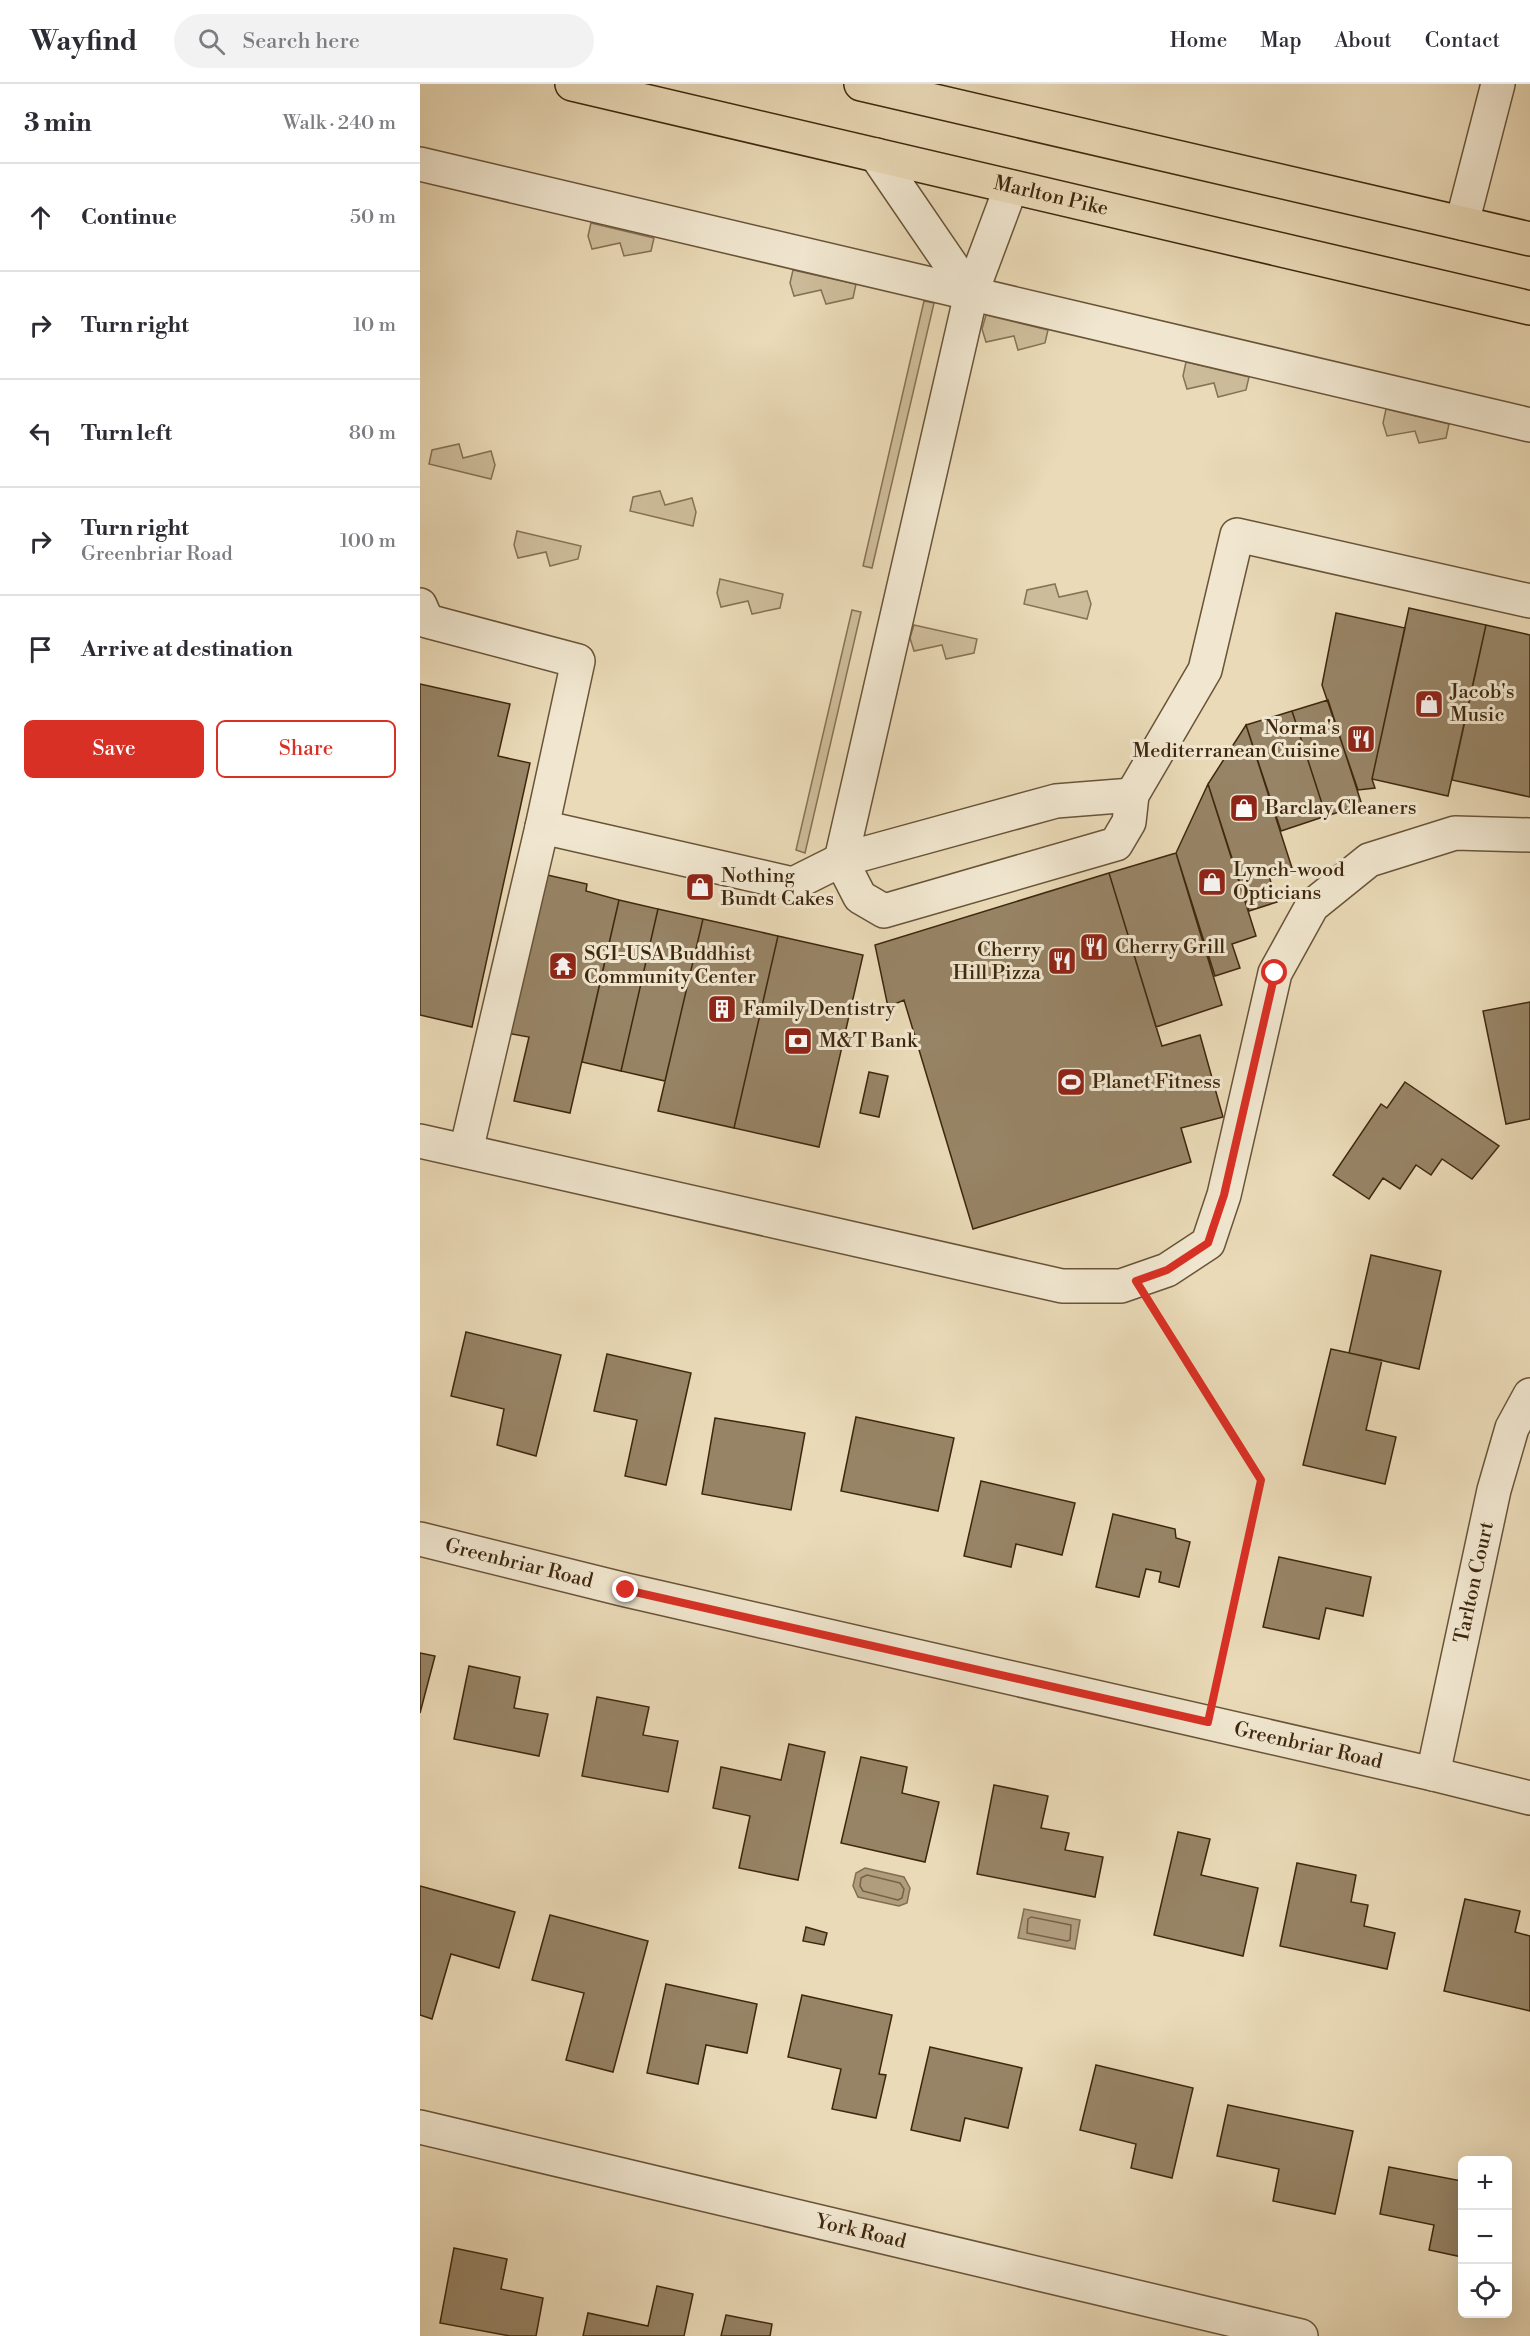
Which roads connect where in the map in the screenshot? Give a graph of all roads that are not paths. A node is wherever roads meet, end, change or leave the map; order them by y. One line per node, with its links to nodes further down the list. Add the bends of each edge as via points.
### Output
1 (572, 84): 5 (highway, Marlton Pike)
2 (861, 84): 4 (highway)
3 (1498, 84): 8 (street)
4 (905, 89): 8 (highway)
5 (876, 155): 7 (highway, Marlton Pike); 10 (street)
6 (420, 164): 10 (street)
7 (1011, 187): 10 (street); 11 (highway, Marlton Pike)
8 (1462, 223): 9 (highway)
9 (1530, 239)
10 (971, 294): 12 (street); 18 (street)
11 (1530, 308)
12 (1530, 425)
13 (1530, 600): 15 (street, via 1237,535 1205,670)
14 (420, 605): 16 (street, via 427,621 578,661)
15 (1132, 795): 18 (street, via 1056,801); 18 (street, via 1129,822 1116,844 884,911 860,897)
16 (543, 827): 18 (street, via 793,884); 20 (street)
17 (1530, 836): 20 (street, via 1455,833 1369,860 1312,906 1275,973 1224,1195 1208,1243 1167,1270 1121,1286 1062,1286)
18 (841, 860)
19 (420, 1141): 20 (street)
20 (466, 1151)
21 (1530, 1395): 23 (street, Tarlton Court, via 1512,1428 1494,1490)
22 (420, 1539): 23 (street, Greenbriar Road, via 626,1590)
23 (1433, 1774): 24 (street, Greenbriar Road)
24 (1530, 1798)
25 (420, 2127): 26 (street, York Road)
26 (1301, 2336)

